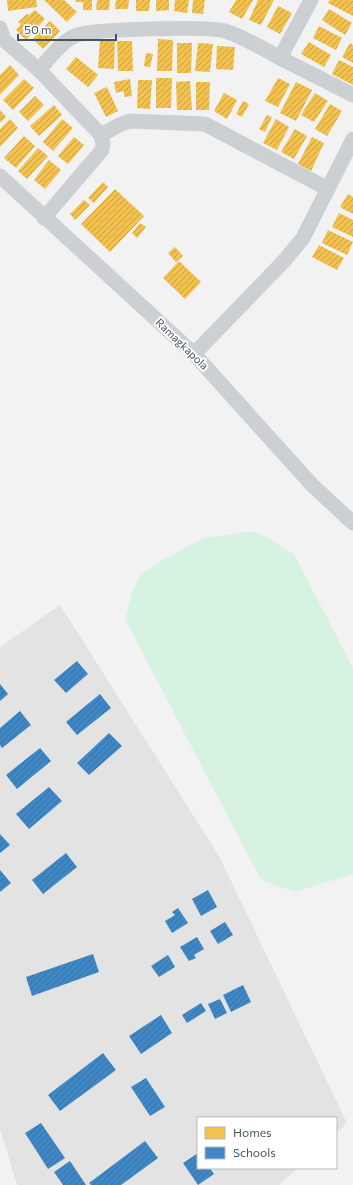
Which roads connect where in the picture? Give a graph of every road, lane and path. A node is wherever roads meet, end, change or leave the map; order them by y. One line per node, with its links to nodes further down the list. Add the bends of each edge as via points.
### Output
1 (311, 0): 3 (street)
2 (0, 28): 4 (street, via 4,40)
3 (280, 58): 4 (street, via 224,31 196,29 88,32 66,40); 5 (street)
4 (39, 70): 6 (street)
5 (353, 95)
6 (101, 135): 9 (street, via 130,121 205,124); 10 (street, via 102,150)
7 (353, 139): 9 (street)
8 (0, 176): 10 (street, Ramagkapola)
9 (328, 189): 11 (street, via 303,238)
10 (44, 218): 11 (street, Ramagkapola)
11 (194, 354): 12 (street, Ramagkapola, via 312,485)
12 (353, 523)

